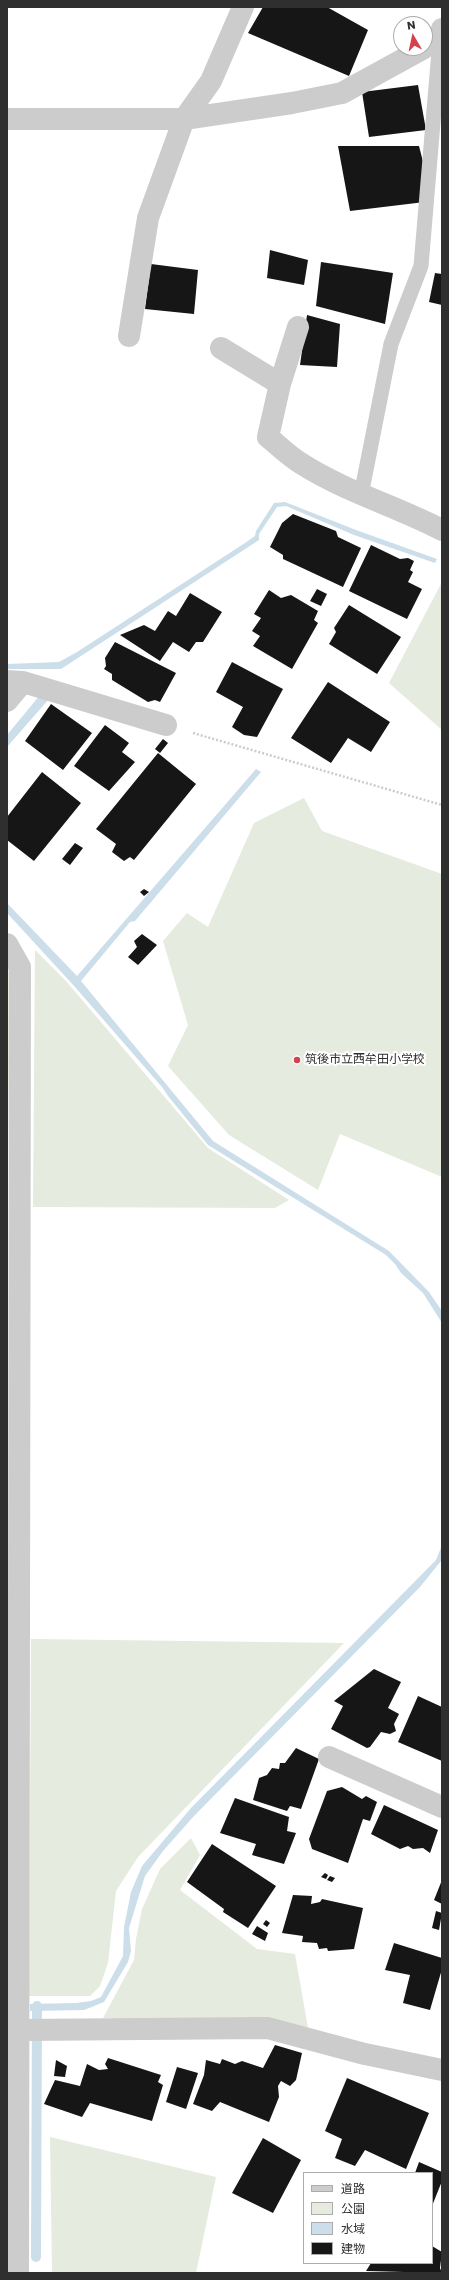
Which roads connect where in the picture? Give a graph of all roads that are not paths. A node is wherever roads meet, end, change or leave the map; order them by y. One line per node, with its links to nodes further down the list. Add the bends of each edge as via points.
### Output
1 (242, 7): 4 (street, via 211,81)
2 (435, 41): 4 (street, via 342,93); 9 (lane, via 421,266 391,344)
3 (7, 118): 4 (street)
4 (184, 119): 6 (street, via 148,218)
5 (298, 326): 8 (street)
6 (129, 336)
7 (221, 348): 8 (street)
8 (280, 384): 9 (street, via 268,437 302,464)
9 (361, 494): 10 (street)
10 (442, 530)
11 (15, 682): 12 (street); 13 (street)
12 (7, 701)
13 (166, 726)
14 (7, 944): 17 (street, via 20,967)
15 (329, 1757): 16 (street)
16 (442, 1807)
17 (19, 2030): 18 (street, via 268,2028 365,2054); 19 (street)
18 (442, 2070)
19 (18, 2273)

